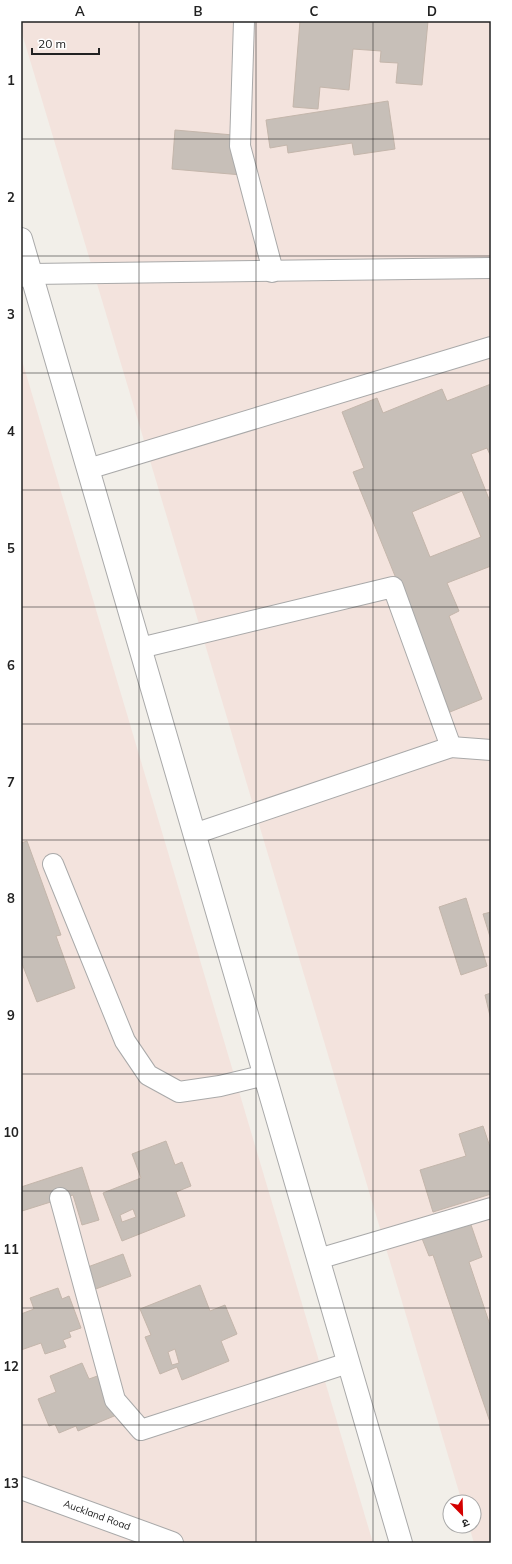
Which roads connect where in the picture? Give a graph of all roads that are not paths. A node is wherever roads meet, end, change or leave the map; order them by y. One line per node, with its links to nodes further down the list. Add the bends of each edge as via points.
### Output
1 (244, 21): 4 (street, via 240,146)
2 (21, 239): 5 (street)
3 (491, 268): 4 (street)
4 (272, 271): 5 (street)
5 (26, 275): 7 (street)
6 (491, 346): 7 (street)
7 (88, 469): 8 (street)
8 (140, 648): 9 (street, via 393,587); 11 (street)
9 (451, 747): 10 (street); 11 (street)
10 (491, 750)
11 (194, 834): 13 (street)
12 (53, 864): 13 (street, via 125,1041 148,1075 179,1092 220,1086)
13 (265, 1075): 16 (street)
14 (60, 1198): 17 (street, via 115,1400 141,1430)
15 (491, 1208): 16 (street)
16 (318, 1259): 17 (street)
17 (348, 1363): 20 (street)
18 (21, 1488): 19 (street, Auckland Road)
19 (172, 1543)
20 (401, 1543)

